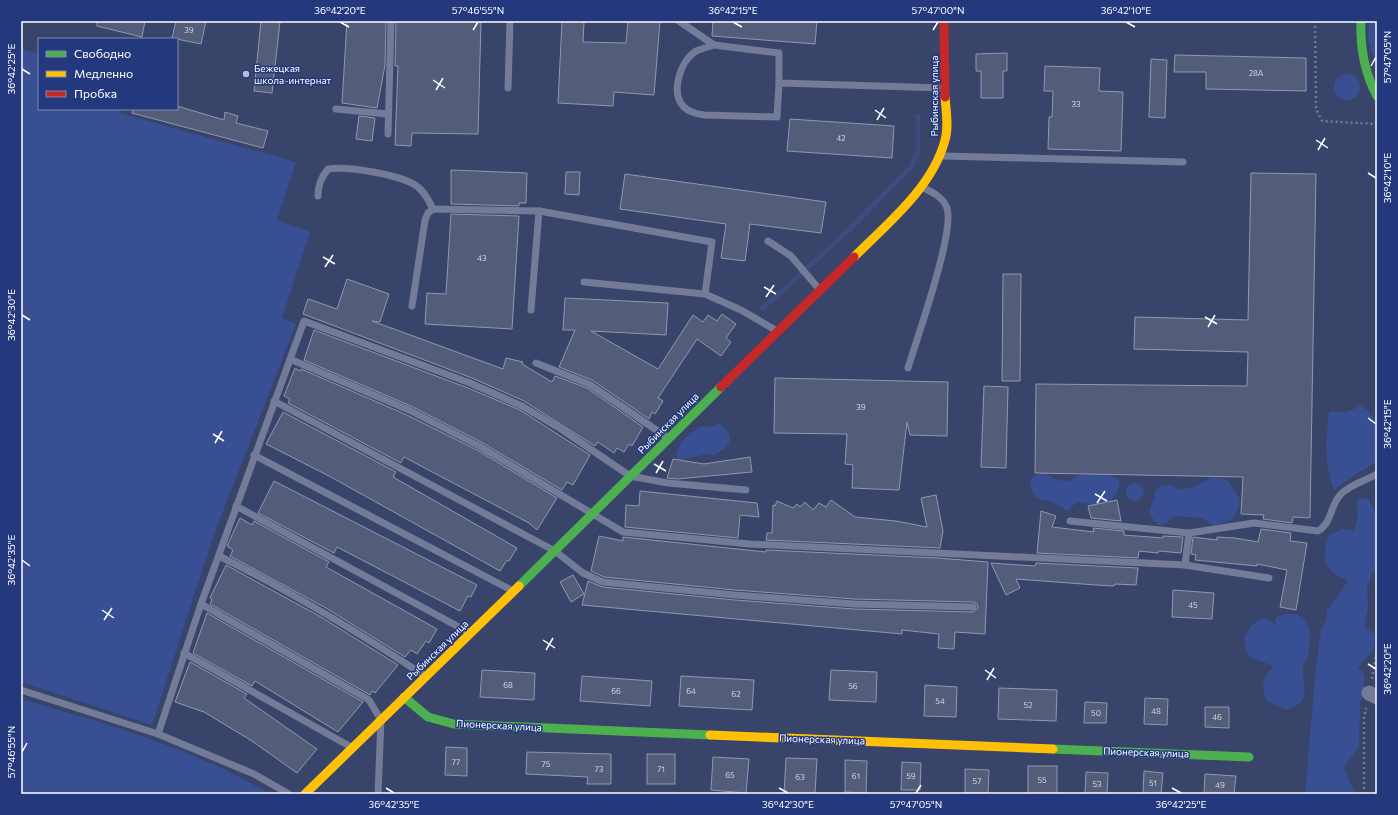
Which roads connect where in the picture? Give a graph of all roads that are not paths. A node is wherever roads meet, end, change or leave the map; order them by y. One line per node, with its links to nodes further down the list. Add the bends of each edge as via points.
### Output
1 (391, 21): 12 (lane)
2 (510, 21): 8 (lane)
3 (679, 21): 6 (lane)
4 (944, 21): 9 (main road, Рыбинская улица)
5 (1361, 21): 10 (main road, via 1361,51 1370,83)
6 (714, 46): 7 (lane, via 779,53); 7 (lane, via 695,52 685,62 680,73 678,97 684,107 692,112 704,115 777,117)
7 (779, 84): 9 (lane)
8 (508, 88)
9 (946, 88): 14 (main road, Рыбинская улица, via 946,138)
10 (1377, 96)
11 (336, 109): 12 (lane)
12 (388, 114): 13 (lane)
13 (388, 134)
14 (941, 156): 15 (lane); 16 (main road, Рыбинская улица)
15 (1183, 162)
16 (921, 187): 22 (main road, Рыбинская улица, via 883,228); 29 (lane, via 934,192 942,200 948,213 947,236)
17 (318, 196): 18 (lane, via 318,186 328,169 348,168 406,181 418,187 428,197)
18 (433, 209): 19 (lane); 24 (lane, via 425,220)
19 (539, 211): 23 (lane, via 712,242); 25 (lane)
20 (768, 241): 22 (lane, via 791,256)
21 (584, 282): 23 (lane)
22 (819, 289): 26 (main road, Рыбинская улица)
23 (705, 294): 26 (lane, via 741,310)
24 (412, 306)
25 (531, 310)
26 (777, 331): 31 (main road, Рыбинская улица)
27 (290, 359): 30 (lane); 34 (lane, via 304,321 470,383 522,406); 37 (lane, via 408,410 479,446)
28 (536, 363): 31 (lane, via 588,384)
29 (908, 368)
30 (274, 401): 32 (lane); 40 (lane)
31 (668, 438): 34 (main road, Рыбинская улица)
32 (254, 455): 36 (lane); 44 (lane)
33 (1377, 474): 39 (lane, via 1341,494 1327,523 1318,531 1254,522)
34 (630, 476): 35 (lane, via 668,483); 37 (main road, Рыбинская улица)
35 (746, 490)
36 (236, 506): 41 (lane); 47 (lane)
37 (592, 514): 40 (main road, Рыбинская улица); 42 (lane, via 623,532 750,544)
38 (1070, 521): 39 (lane)
39 (1189, 533): 42 (lane)
40 (555, 551): 44 (main road, Рыбинская улица); 46 (lane, via 593,579 603,582 854,604)
41 (219, 556): 45 (lane); 49 (lane, via 279,586 366,637)
42 (1185, 566): 43 (lane)
43 (1270, 578)
44 (513, 591): 47 (main road, Рыбинская улица)
45 (201, 604): 48 (lane); 52 (lane, via 369,700)
46 (974, 607)
47 (470, 633): 49 (main road, Рыбинская улица)
48 (184, 654): 53 (lane); 54 (lane)
49 (425, 676): 51 (main road, Рыбинская улица)
50 (21, 690): 53 (lane)
51 (404, 697): 52 (main road, Рыбинская улица); 55 (main road, Пионерская улица, via 428,717 454,724)
52 (381, 720): 54 (main road, Рыбинская улица); 58 (lane)
53 (158, 734): 56 (lane, via 254,774)
54 (352, 748): 57 (main road, Рыбинская улица)
55 (1250, 757)
56 (289, 794)
57 (305, 794)
58 (378, 794)

